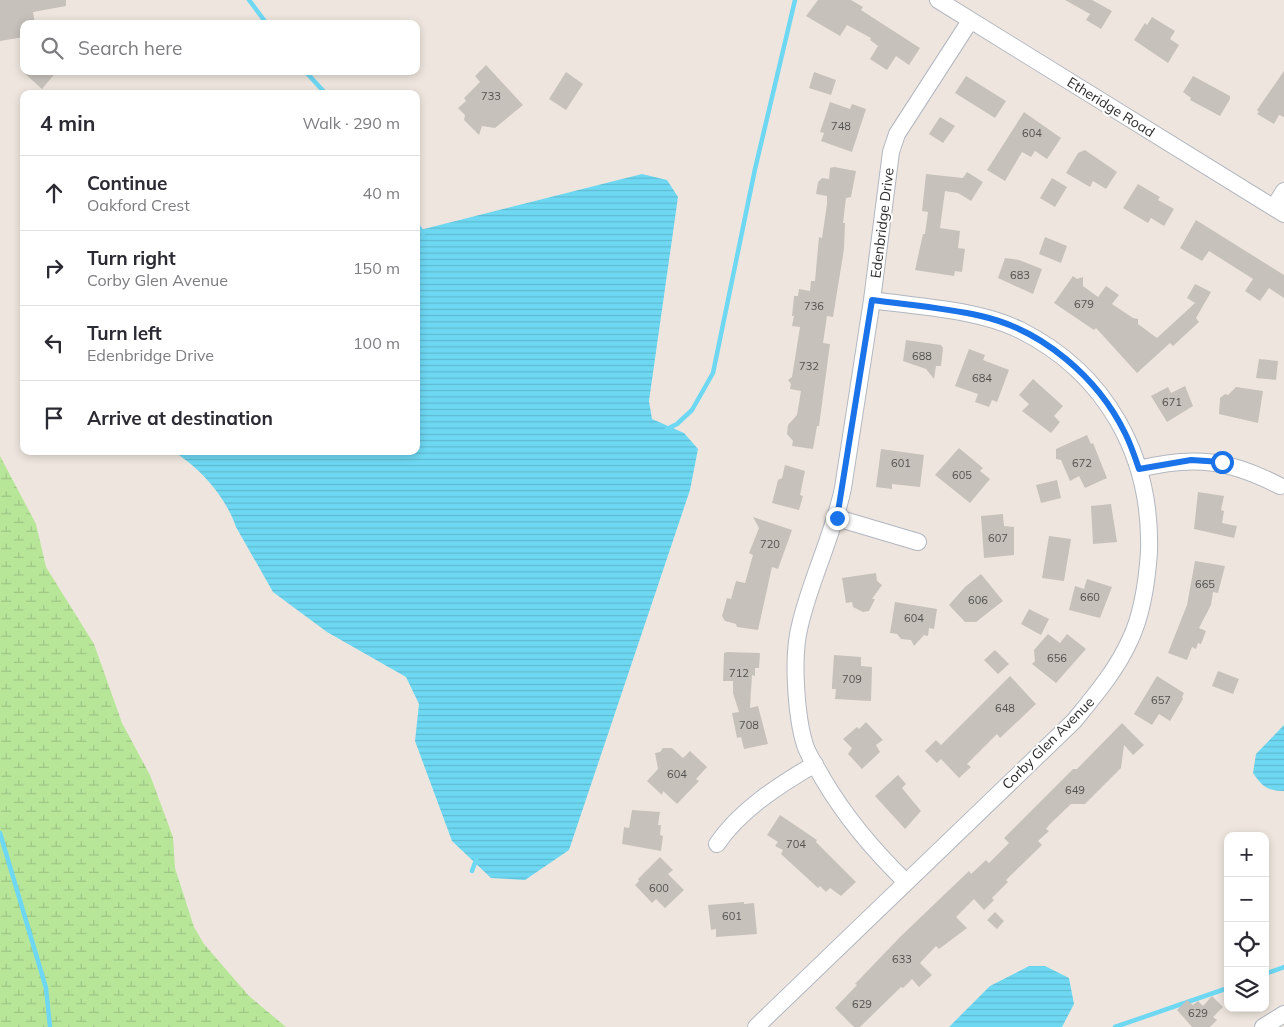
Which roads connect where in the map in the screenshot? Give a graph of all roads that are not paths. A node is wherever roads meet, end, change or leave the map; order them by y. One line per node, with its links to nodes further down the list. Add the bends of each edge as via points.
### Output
1 (938, 0): 2 (street, Etheridge Road)
2 (970, 21): 4 (street, Etheridge Road); 5 (street, Edenbridge Drive, via 897,134 891,152)
3 (1284, 192): 4 (street)
4 (1279, 210)
5 (872, 300): 6 (street, Corby Glen Avenue, via 982,316 1018,329 1052,348 1081,372 1106,401 1125,433); 8 (street, Edenbridge Drive)
6 (1139, 469): 7 (street, via 1191,460 1222,462 1252,471); 12 (street, Corby Glen Avenue, via 1147,507 1148,574 1131,639 1116,668 1074,720)
7 (1280, 486)
8 (837, 518): 9 (street); 10 (street, Edenbridge Drive, via 809,590 799,628 795,668 797,708 806,746)
9 (918, 542)
10 (815, 764): 11 (street, via 762,800 726,831); 12 (street, Edenbridge Drive, via 840,807 870,847)
11 (717, 844)
12 (906, 882): 14 (street, Corby Glen Avenue)
13 (1284, 1014): 15 (street)
14 (756, 1027)
15 (1263, 1027)

